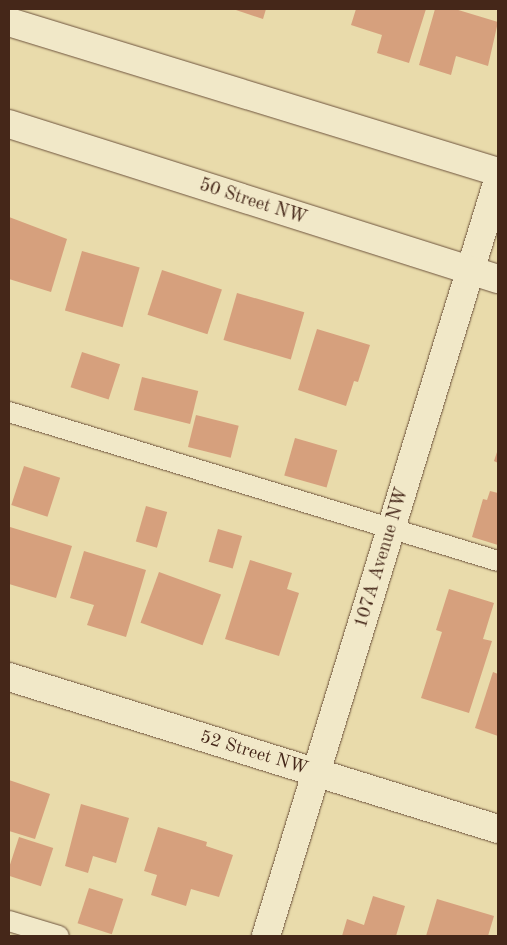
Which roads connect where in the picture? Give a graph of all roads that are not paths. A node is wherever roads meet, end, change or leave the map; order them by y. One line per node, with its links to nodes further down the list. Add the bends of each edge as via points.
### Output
1 (9, 22): 3 (street)
2 (9, 124): 5 (street, 50 Street NW)
3 (498, 172)
4 (498, 180): 5 (street, 107A Avenue NW)
5 (470, 271): 6 (street, 50 Street NW); 8 (street, 107A Avenue NW)
6 (498, 279)
7 (9, 412): 8 (lane)
8 (392, 529): 9 (lane); 11 (street, 107A Avenue NW)
9 (498, 561)
10 (9, 677): 11 (street, 52 Street NW)
11 (317, 772): 12 (street, 52 Street NW); 15 (street, 107A Avenue NW)
12 (498, 829)
13 (9, 921): 14 (lane)
14 (59, 936)
15 (266, 936)

